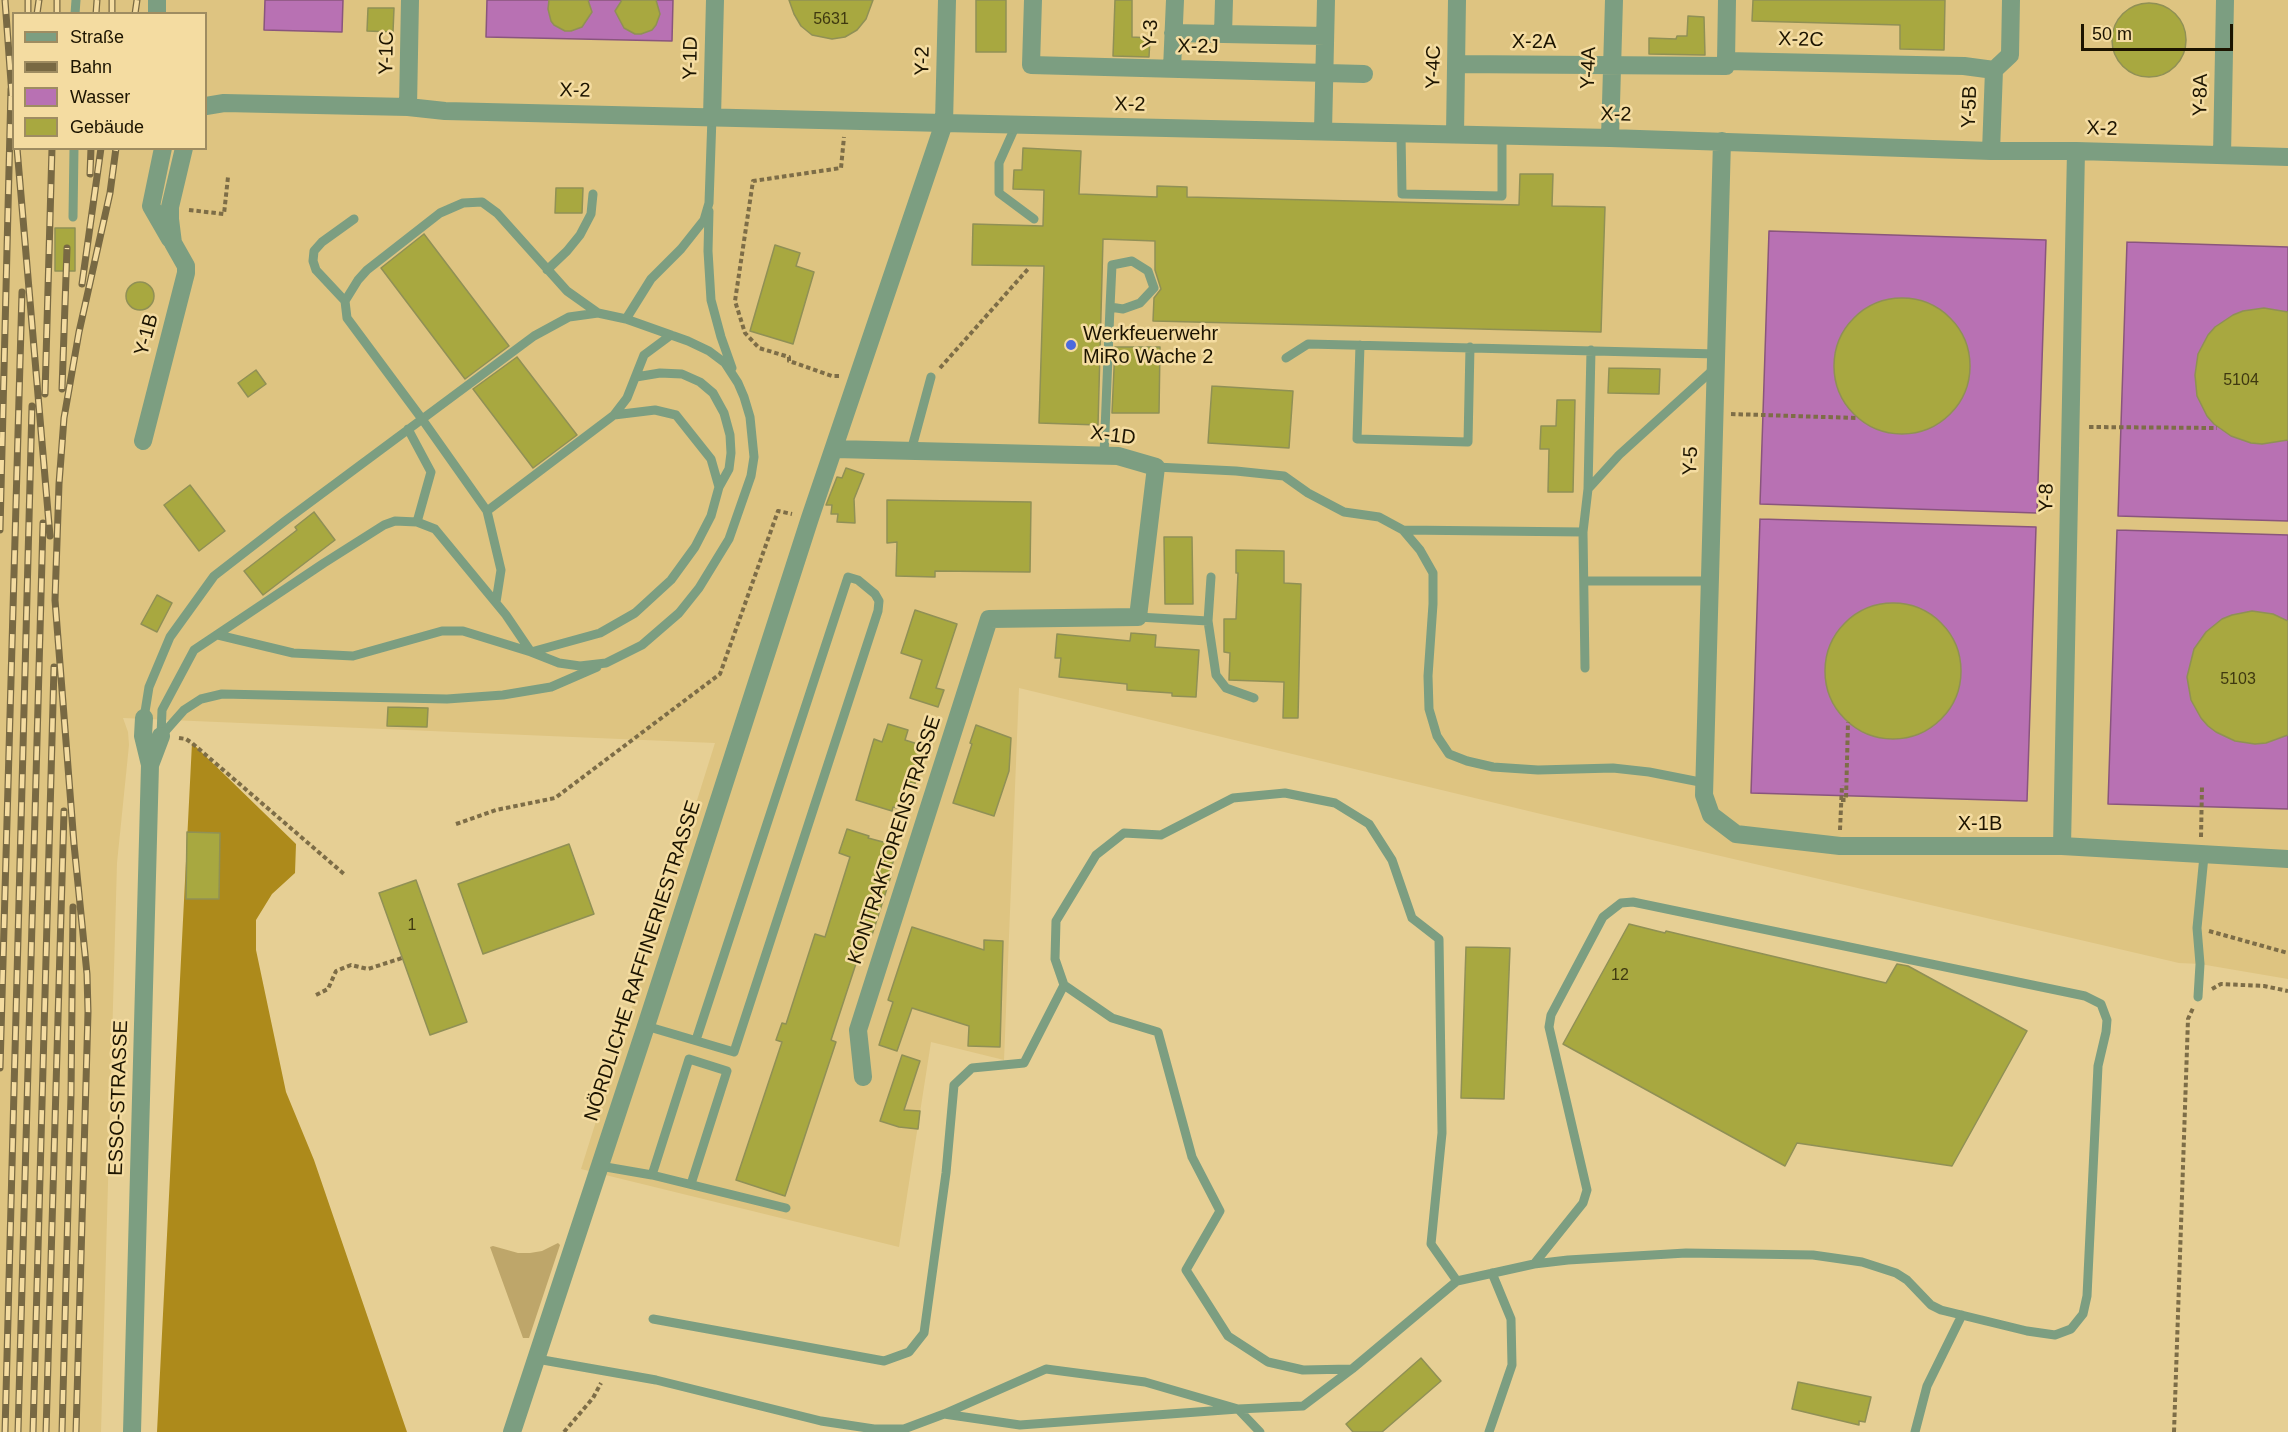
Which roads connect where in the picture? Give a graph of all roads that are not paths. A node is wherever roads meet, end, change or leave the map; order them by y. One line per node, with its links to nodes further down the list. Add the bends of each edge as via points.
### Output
1 (410, 0): 24 (street, Y-1C)
2 (714, 0): 25 (street, Y-1D)
3 (947, 0): 26 (street, Y-2)
4 (1033, 0): 19 (street, X-2J, via 1031,65)
5 (1174, 0): 13 (street, Y-3)
6 (1224, 0): 14 (street)
7 (1326, 0): 15 (street)
8 (1457, 0): 17 (street, Y-4C)
9 (1614, 0): 18 (street, Y-4A)
10 (1727, 0): 16 (street)
11 (2011, 0): 20 (street, Y-5B, via 2010,55)
12 (2224, 0): 39 (street, Y-8A)
13 (1173, 33): 14 (street); 19 (street, Y-3)
14 (1223, 34): 15 (street)
15 (1325, 36): 21 (street)
16 (1726, 61): 18 (street, X-2C, via 1726,66); 20 (street, X-2C)
17 (1456, 64): 18 (street, X-2A); 30 (street, Y-4C)
18 (1612, 65): 32 (street, Y-4A)
19 (1172, 69): 21 (street, X-2J)
20 (1994, 70): 37 (street, Y-5B)
21 (1324, 73): 22 (street, X-2J); 28 (street)
22 (1364, 74)
23 (207, 107): 24 (street, X-2, via 224,103)
24 (408, 107): 25 (street, X-2)
25 (712, 117): 26 (street, X-2); 42 (lane)
26 (944, 123): 27 (street, X-2); 65 (street)
27 (1016, 125): 28 (street, X-2); 45 (lane, via 999,163 999,193)
28 (1323, 131): 29 (street, X-2)
29 (1401, 133): 30 (street, X-2); 31 (lane, via 1402,194 1502,196)
30 (1455, 134): 31 (street, X-2)
31 (1502, 135): 32 (street, X-2)
32 (1610, 138): 33 (street, X-2)
33 (1722, 141): 37 (street, X-2); 57 (street, Y-5)
34 (74, 150): 43 (lane)
35 (163, 150): 46 (street, Y-1B, via 151,206)
36 (184, 150): 46 (street, Y-1B, via 170,207)
37 (1991, 151): 38 (street, X-2)
38 (2076, 151): 39 (street, X-2); 90 (street, Y-8)
39 (2222, 155): 40 (street, X-2)
40 (2288, 157)
41 (593, 194): 47 (lane, via 591,214 580,235)
42 (709, 203): 51 (lane, via 704,220 651,279); 60 (lane, via 711,300)
43 (73, 217)
44 (354, 219): 48 (lane, via 314,251 316,270)
45 (1034, 219)
46 (173, 243): 64 (street, Y-1B, via 186,273)
47 (547, 270): 48 (lane, via 497,213 482,202 463,203 440,213 367,270); 50 (lane, via 567,291)
48 (345, 301): 62 (lane, via 347,318)
49 (1110, 307): 49 (lane, via 1112,265 1132,261 1148,271 1154,288 1140,303 1123,309); 67 (lane)
50 (598, 313): 51 (lane); 62 (lane, via 569,317 534,336)
51 (626, 319): 52 (lane)
52 (671, 335): 58 (lane, via 644,355); 60 (lane, via 709,351 725,363)
53 (1360, 345): 54 (lane); 54 (lane, via 1357,439 1468,442); 56 (lane, via 1308,344)
54 (1470, 347): 55 (lane)
55 (1592, 350): 57 (lane); 70 (lane)
56 (1286, 358)
57 (1716, 360): 70 (lane); 77 (street, Y-5)
58 (636, 377): 61 (lane); 69 (lane, via 682,374 713,393 730,435 729,469)
59 (931, 377): 66 (lane)
60 (738, 383): 83 (lane, via 750,417 754,457 729,539 699,588 678,613 642,645)
61 (614, 415): 69 (lane, via 655,410 676,415 711,459); 71 (lane)
62 (422, 419): 63 (lane); 71 (lane)
63 (408, 429): 72 (lane, via 431,472); 86 (lane, via 214,576 170,637 149,687)
64 (143, 441)
65 (835, 449): 66 (street, X-1D); 95 (street, NÖRDLICHE RAFFINERIESTRASSE)
66 (911, 451): 67 (street, X-1D)
67 (1104, 455): 68 (street, X-1D)
68 (1156, 467): 73 (lane, via 1284,476 1344,513 1379,517); 79 (street, X-1D)
69 (719, 487): 82 (lane, via 711,516 694,547 671,580 635,613 600,633)
70 (1588, 489): 74 (lane)
71 (487, 511): 78 (lane, via 501,570)
72 (417, 522): 78 (lane, via 435,529); 81 (lane, via 384,525)
73 (1403, 530): 74 (lane); 89 (lane, via 1433,573 1430,709 1437,736 1449,754 1493,767 1613,768)
74 (1583, 532): 76 (lane)
75 (1211, 577): 80 (lane)
76 (1584, 580): 77 (lane); 84 (lane)
77 (1710, 581): 89 (street, Y-5)
78 (496, 602): 82 (lane)
79 (1138, 617): 80 (lane); 97 (street, KONTRAKTORENSTRASSE, via 989,619 858,1030)
80 (1208, 621): 85 (lane, via 1216,675 1226,688)
81 (218, 635): 82 (lane, via 292,653 352,656 452,630 480,634); 87 (lane, via 194,650 187,662 162,710)
82 (531, 652): 83 (lane, via 559,663)
83 (606, 663): 87 (lane, via 551,687 504,695 458,698 222,694 201,699 184,710)
84 (1585, 668)
85 (1254, 698)
86 (144, 718): 88 (street, ESSO-STRASSE, via 142,736)
87 (160, 736): 88 (street, ESSO-STRASSE)
88 (150, 765): 111 (street, ESSO-STRASSE)
89 (1705, 783): 90 (street, X-1B, via 1704,795 1711,815 1736,834 1840,846)
90 (2062, 846): 91 (street, X-1B)
91 (2202, 856): 92 (street, X-1B); 94 (lane)
92 (2288, 859)
93 (1064, 985): 104 (lane, via 1055,959 1056,921 1096,855 1124,832 1161,835 1233,798 1285,793 1335,803 1369,824 1392,860 1412,918 1439,939 1442,1133 1431,1244); 106 (lane, via 1024,1063 972,1068 954,1085 924,1333 909,1352 884,1361); 108 (lane, via 1112,1018 1158,1032 1192,1157 1220,1211 1186,1270 1228,1336 1269,1362 1304,1370)
94 (2198, 997)
95 (646, 1026): 96 (lane); 98 (street, NÖRDLICHE RAFFINERIESTRASSE)
96 (696, 1040): 96 (lane, via 734,1052 878,611 875,594 858,580 848,577)
97 (863, 1077)
98 (600, 1166): 99 (lane); 107 (street, NÖRDLICHE RAFFINERIESTRASSE)
99 (652, 1175): 100 (lane); 100 (lane, via 689,1059 727,1071)
100 (691, 1184): 101 (lane)
101 (786, 1208)
102 (1534, 1264): 103 (lane); 105 (lane, via 1686,1253 1812,1255 1862,1262 1896,1273 1931,1305); 105 (lane, via 1583,1203 1587,1190 1549,1027 1551,1015 1603,917 1621,903 1633,902 2085,996 2101,1004 2107,1020 2098,1066 2083,1314 2071,1329 2055,1335)
103 (1492, 1274): 104 (lane); 114 (lane, via 1511,1319 1512,1365)
104 (1457, 1281): 108 (lane)
105 (1962, 1315): 115 (lane, via 1927,1386)
106 (653, 1319)
107 (537, 1359): 110 (lane, via 656,1380 821,1421 874,1429 904,1429); 112 (street, NÖRDLICHE RAFFINERIESTRASSE)
108 (1352, 1369): 109 (lane, via 1303,1406)
109 (1238, 1409): 110 (lane, via 1020,1425); 110 (lane, via 1146,1382 1046,1369); 113 (lane)
110 (944, 1414)
111 (132, 1432)
112 (512, 1432)
113 (1260, 1432)
114 (1489, 1432)
115 (1915, 1432)

